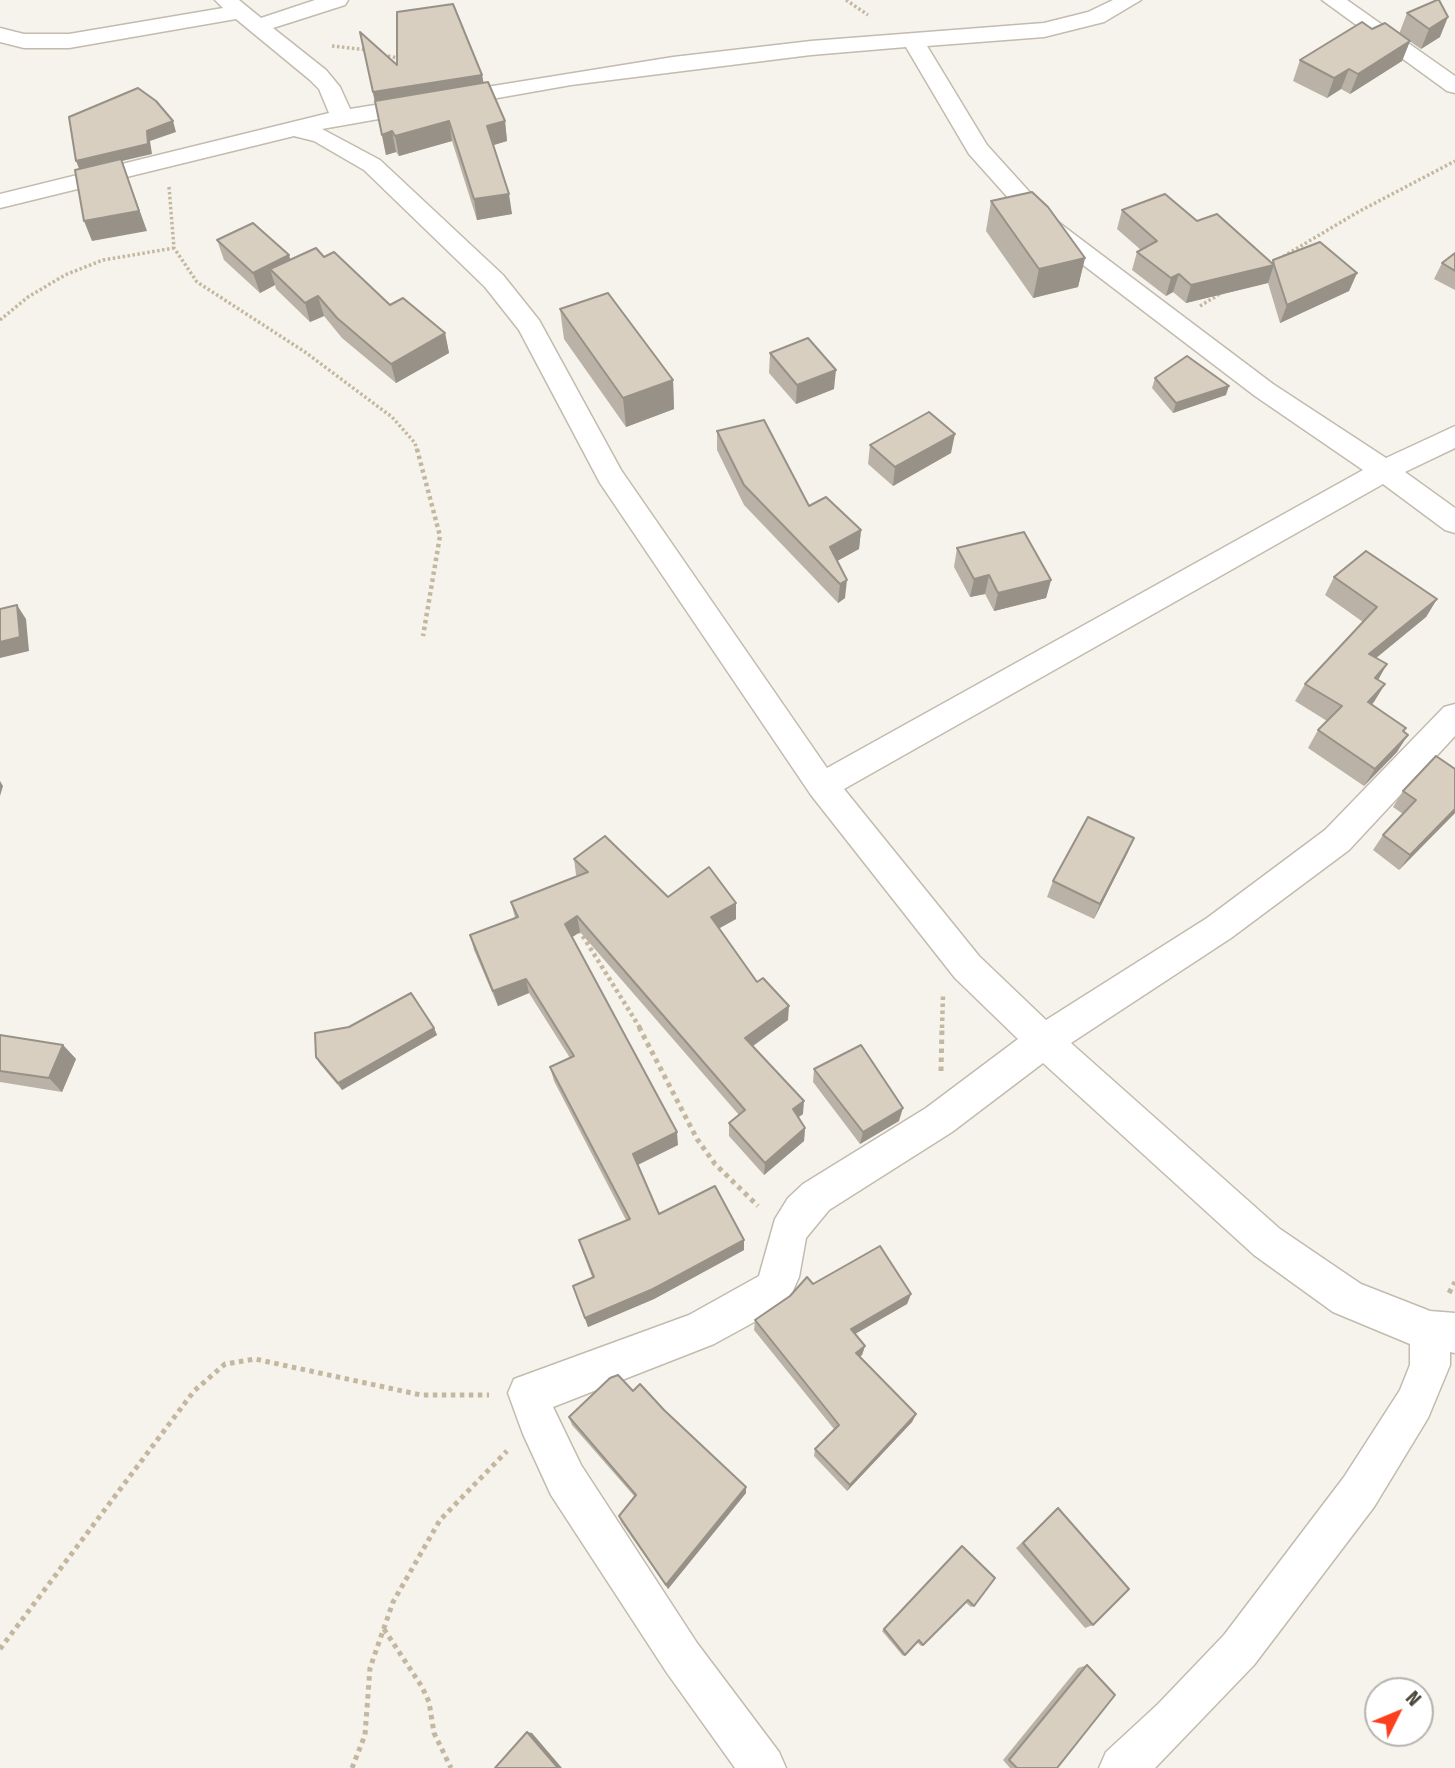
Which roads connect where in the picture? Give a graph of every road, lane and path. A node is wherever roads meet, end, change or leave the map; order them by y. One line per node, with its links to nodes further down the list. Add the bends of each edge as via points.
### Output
1 (337, 0): 4 (street)
2 (1130, 0): 6 (street, via 1096,17 1044,30)
3 (1333, 0): 9 (street)
4 (243, 12): 5 (street, via 69,41); 7 (street)
5 (0, 35)
6 (913, 40): 10 (street, via 571,78); 19 (street, via 977,149 1045,224)
7 (289, 51): 8 (path, via 350,46); 10 (street, via 329,87)
8 (405, 60)
9 (1455, 86)
10 (342, 117): 11 (street)
11 (292, 128): 12 (street); 25 (street, via 322,136 372,165 494,281 530,326 610,476)
12 (156, 161): 14 (street); 15 (path, via 170,190)
13 (1455, 161): 16 (path)
14 (0, 201)
15 (174, 248): 18 (path, via 103,260 65,275); 23 (path, via 197,282 305,352 392,417 415,443 440,536)
16 (1277, 260)
17 (1231, 288): 19 (path)
18 (0, 320)
19 (1172, 322): 21 (street)
20 (1455, 436): 21 (street)
21 (1384, 471): 22 (street); 25 (street)
22 (1455, 523)
23 (423, 636)
24 (1455, 716): 28 (street, via 1338,840 1219,928)
25 (822, 786): 27 (street)
26 (576, 924): 30 (path, via 635,1019 698,1139 744,1195)
27 (941, 937): 28 (street); 29 (path)
28 (1044, 1041): 29 (street); 31 (street, via 1266,1242 1347,1298 1388,1317)
29 (939, 1121): 30 (street, via 817,1198 801,1211)
30 (788, 1232): 32 (street, via 780,1277 773,1290 699,1330)
31 (1442, 1332): 38 (street, via 1414,1404 1359,1492 1239,1650)
32 (532, 1407): 33 (path, via 440,1520 413,1562); 34 (path, via 432,1396 256,1359 225,1364 194,1391); 37 (street, via 566,1480 682,1658)
33 (384, 1628): 35 (path, via 370,1668 365,1735); 36 (path, via 422,1687 434,1732)
34 (0, 1649)
35 (352, 1768)
36 (451, 1768)
37 (763, 1768)
38 (1122, 1768)

